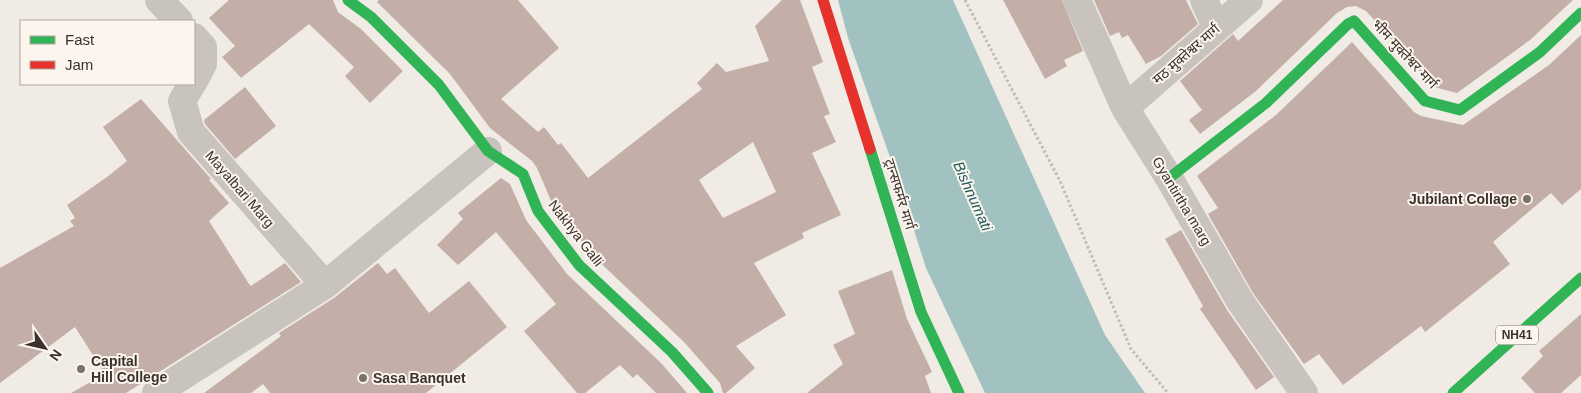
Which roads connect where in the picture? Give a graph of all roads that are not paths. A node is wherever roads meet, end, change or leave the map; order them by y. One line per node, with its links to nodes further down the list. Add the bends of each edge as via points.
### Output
1 (160, 0): 8 (street)
2 (348, 0): 14 (main road, Nakhya Galli, via 371,17 439,85)
3 (823, 0): 20 (main road, ट्रान्सफर्मर मार्ग, via 921,312)
4 (1077, 0): 13 (street, Gyantirtha marg)
5 (1204, 0): 9 (street)
6 (1249, 0): 9 (street, मठ मुक्तेश्वर मार्ग)
7 (1581, 13): 15 (main road, भीम मुक्तेश्वर मार्ग, via 1540,52 1460,110 1425,101 1354,21 1266,103)
8 (178, 20)
9 (1216, 27): 13 (street, मठ मुक्तेश्वर मार्ग)
10 (195, 38): 11 (street, Mayalbari Marg, via 203,47 203,64)
11 (195, 78)
12 (191, 85): 17 (street, Mayalbari Marg, via 182,101 191,132)
13 (1125, 108): 15 (street, Gyantirtha marg)
14 (488, 151): 17 (street); 19 (main road, Nakhya Galli, via 523,174 538,210 579,265 672,352)
15 (1169, 178): 21 (street, Gyantirtha marg, via 1240,301)
16 (1581, 278): 22 (main road, NH41)
17 (325, 284): 18 (street)
18 (156, 393)
19 (708, 393)
20 (959, 393)
21 (1304, 393)
22 (1453, 393)

